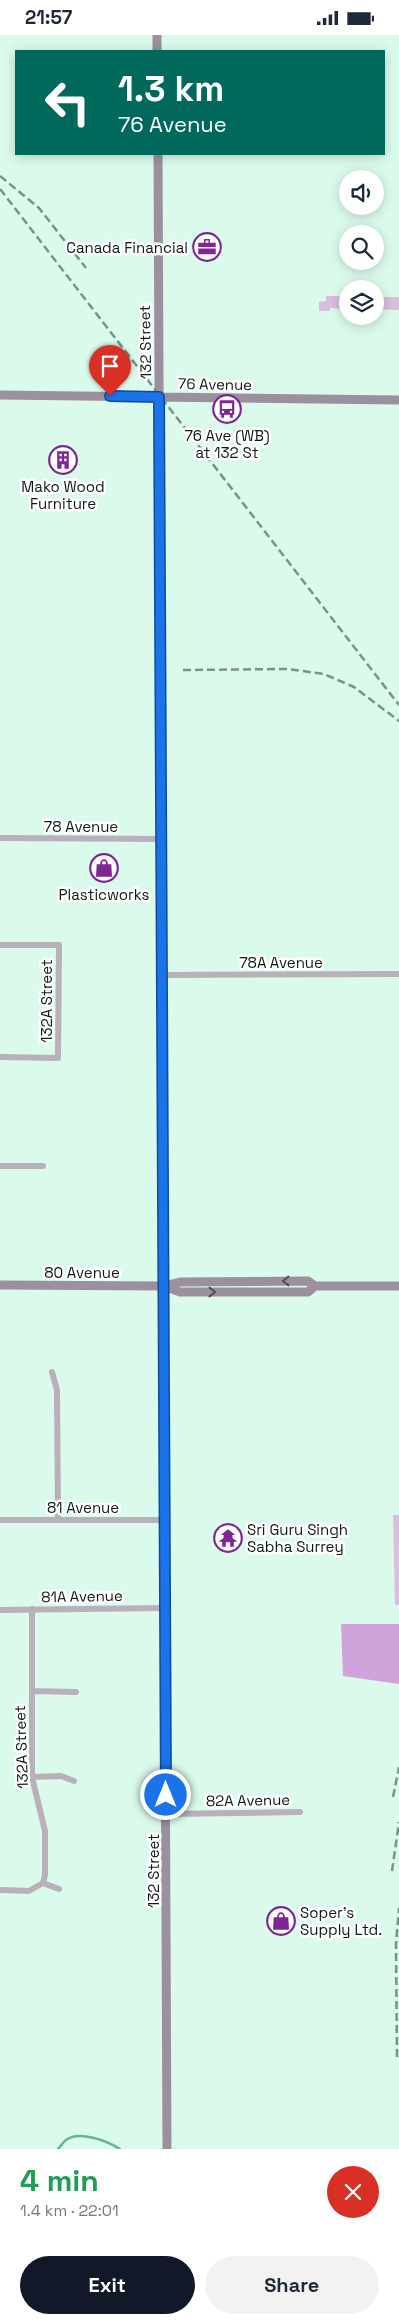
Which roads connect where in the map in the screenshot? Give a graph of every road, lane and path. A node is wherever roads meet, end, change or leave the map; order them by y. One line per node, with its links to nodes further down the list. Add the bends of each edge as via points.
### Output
1 (157, 35): 2 (main road)
2 (158, 50)
3 (158, 155): 5 (main road, 132 Street)
4 (0, 395): 5 (main road, 76 Avenue)
5 (159, 397): 6 (main road, 76 Avenue); 8 (main road, 132 Street)
6 (399, 400)
7 (0, 838): 8 (street, 78 Avenue)
8 (162, 839): 11 (main road, 132 Street)
9 (0, 945): 12 (street, 132A Street, via 59,945 58,1058)
10 (399, 974): 11 (street, 78A Avenue)
11 (162, 975): 16 (main road, 132 Street)
12 (0, 1057)
13 (0, 1167): 14 (street)
14 (43, 1167)
15 (0, 1285): 16 (main road, 80 Avenue)
16 (164, 1286): 17 (main road, 80 Avenue, via 180,1292 308,1292 315,1286); 21 (main road, 132 Street)
17 (399, 1286)
18 (52, 1372): 20 (street, via 58,1390)
19 (0, 1519): 20 (street, 81 Avenue)
20 (58, 1519): 21 (street, 81 Avenue)
21 (165, 1521): 22 (main road, 132 Street)
22 (165, 1608): 23 (street, 81A Avenue); 30 (main road, 132 Street)
23 (32, 1609): 24 (street, 81A Avenue); 25 (street, 132A Street)
24 (0, 1610)
25 (32, 1691): 26 (street); 27 (street, 132A Street)
26 (76, 1691)
27 (32, 1777): 28 (street, via 60,1776); 31 (street, 132A Street, via 45,1831 45,1875)
28 (74, 1781)
29 (300, 1812): 30 (street, 82A Avenue)
30 (166, 1814): 34 (main road, 132 Street)
31 (42, 1883): 32 (street); 33 (street, via 29,1891)
32 (59, 1889)
33 (0, 1890)
34 (168, 2149)

